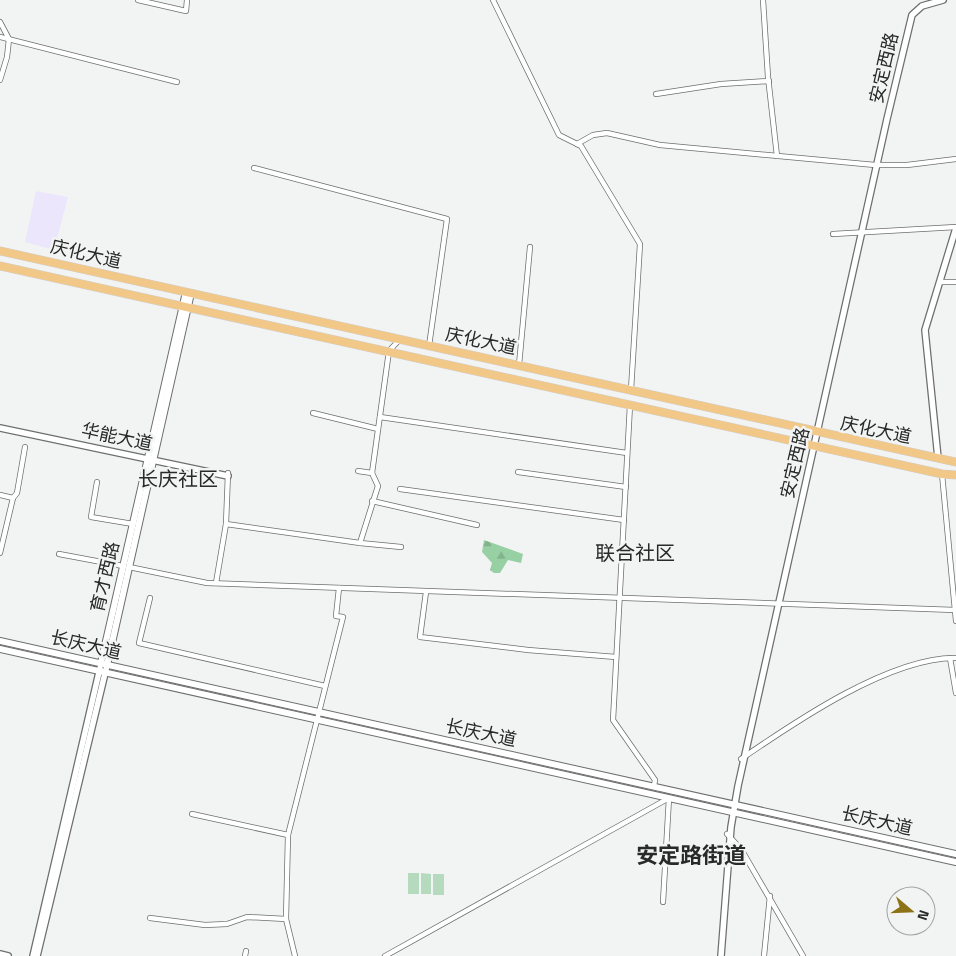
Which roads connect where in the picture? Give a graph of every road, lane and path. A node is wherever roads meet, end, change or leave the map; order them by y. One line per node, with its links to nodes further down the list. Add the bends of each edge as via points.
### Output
1 (138, 0): 2 (street, via 186,11)
2 (187, 0)
3 (493, 0): 14 (street, via 559,135)
4 (763, 0): 12 (street)
5 (931, 0): 17 (street, 安定西路, via 914,7 908,16)
6 (943, 0): 17 (street, 安定西路, via 922,6 912,15)
7 (0, 22): 9 (street)
8 (0, 37): 9 (street)
9 (9, 39): 10 (street, via 8,57); 11 (street)
10 (0, 80)
11 (177, 82)
12 (769, 82): 13 (street, via 721,84); 15 (street)
13 (656, 94)
14 (577, 144): 15 (street, via 607,133 660,145); 34 (street, via 640,244)
15 (777, 156): 17 (street)
16 (956, 159): 17 (street)
17 (875, 165): 20 (street, 安定西路)
18 (254, 168): 31 (street, via 447,219)
19 (956, 228): 20 (street); 22 (street)
20 (860, 233): 21 (street); 40 (street, 安定西路)
21 (833, 234)
22 (955, 237): 26 (street)
23 (530, 247): 33 (street)
24 (0, 251): 28 (highway, 庆化大道)
25 (0, 266): 29 (highway, 庆化大道)
26 (940, 282): 27 (street); 45 (street, via 925,330)
27 (956, 282)
28 (188, 292): 29 (main road, 育才西路); 30 (highway, 庆化大道)
29 (185, 307): 32 (highway, 庆化大道); 44 (main road, 育才西路)
30 (400, 339): 31 (highway, 庆化大道); 32 (street)
31 (429, 346): 33 (highway, 庆化大道)
32 (389, 351): 35 (highway, 庆化大道); 37 (street)
33 (519, 365): 34 (highway, 庆化大道)
34 (631, 390): 40 (highway, 庆化大道)
35 (630, 405): 41 (highway, 庆化大道); 43 (street)
36 (314, 412): 39 (street)
37 (380, 417): 39 (street); 43 (street)
38 (0, 427): 44 (street, 华能大道)
39 (378, 429): 49 (street)
40 (816, 431): 41 (street, 安定西路); 45 (highway, 庆化大道)
41 (813, 445): 51 (highway, 庆化大道); 73 (street, 安定西路)
42 (25, 447): 57 (street, via 18,493)
43 (628, 453): 54 (street)
44 (151, 458): 50 (street, 华能大道); 60 (main road, 育才西路); 67 (main road, 育才西路)
45 (938, 458): 46 (highway, 庆化大道)
46 (956, 462)
47 (358, 471): 49 (street)
48 (518, 472): 54 (street)
49 (372, 473): 58 (street, via 378,486 376,498)
50 (228, 474): 61 (street)
51 (942, 474): 52 (highway, 庆化大道); 74 (street)
52 (956, 475)
53 (98, 482): 60 (street, via 90,517)
54 (626, 487): 59 (street)
55 (400, 489): 59 (street)
56 (0, 495): 57 (street)
57 (13, 498): 65 (street)
58 (372, 501): 62 (street); 63 (street)
59 (624, 520): 72 (street)
60 (133, 524): 67 (main road, 育才西路)
61 (226, 524): 63 (street); 68 (street)
62 (477, 526)
63 (360, 543): 64 (street)
64 (402, 547)
65 (0, 553)
66 (59, 554): 67 (street)
67 (126, 566): 68 (street); 81 (main road, 育才西路)
68 (216, 583): 69 (street)
69 (339, 588): 70 (street); 83 (street, via 336,616 343,617)
70 (426, 592): 72 (street); 78 (street, via 420,637)
71 (150, 598): 83 (street, via 139,643)
72 (620, 599): 73 (street); 78 (street)
73 (778, 605): 74 (street); 87 (street, 安定西路)
74 (955, 610): 75 (street)
75 (956, 621)
76 (0, 641): 81 (main road, 长庆大道)
77 (0, 649): 82 (main road, 长庆大道)
78 (616, 657): 88 (street, via 613,720 656,780)
79 (950, 658): 80 (street); 84 (street); 87 (street, via 894,670 795,722)
80 (956, 658)
81 (104, 664): 82 (street, 育才西路); 85 (main road, 长庆大道)
82 (102, 672): 86 (main road, 长庆大道); 103 (street, 育才西路); 104 (street, 育才西路)
83 (325, 686): 85 (street)
84 (956, 693)
85 (318, 712): 86 (street); 88 (main road, 长庆大道)
86 (316, 720): 89 (main road, 长庆大道); 93 (street)
87 (743, 757): 90 (street, 安定西路)
88 (654, 786): 90 (main road, 长庆大道)
89 (669, 798): 91 (main road, 长庆大道); 98 (street); 106 (street)
90 (733, 804): 91 (street, 安定西路); 95 (main road, 长庆大道)
91 (732, 812): 94 (street, 安定西路); 96 (main road, 长庆大道)
92 (192, 814): 93 (street)
93 (288, 835): 100 (street)
94 (729, 835): 97 (street); 107 (street, 安定西路)
95 (956, 854)
96 (956, 862)
97 (770, 896): 108 (street); 109 (street)
98 (663, 902)
99 (150, 918): 100 (street, via 205,926 227,924 247,916)
100 (286, 918): 105 (street)
101 (0, 954): 102 (street)
102 (8, 956)
103 (33, 956)
104 (37, 956)
105 (295, 956)
106 (385, 956)
107 (719, 956)
108 (764, 956)
109 (803, 956)

